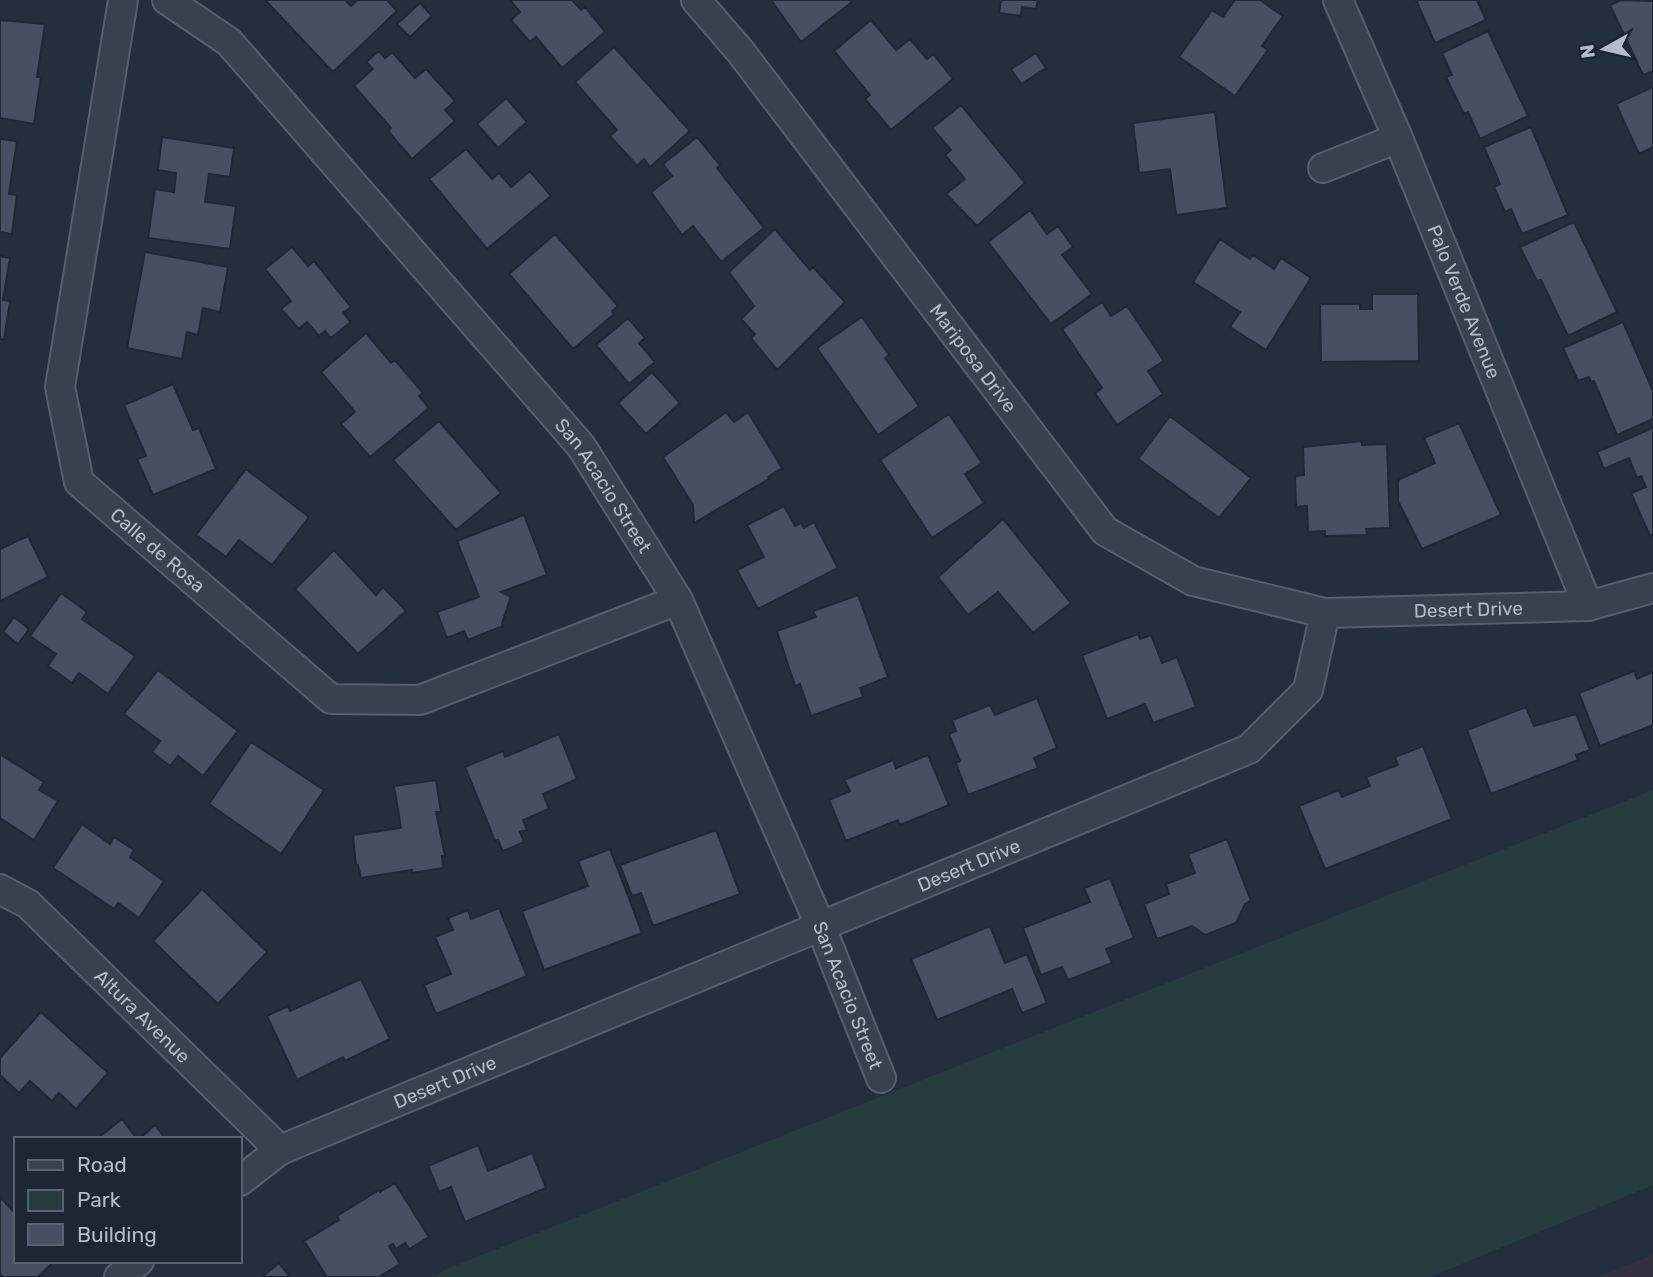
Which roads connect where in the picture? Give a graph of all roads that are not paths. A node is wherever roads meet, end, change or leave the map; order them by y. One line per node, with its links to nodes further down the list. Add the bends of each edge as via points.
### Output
1 (122, 0): 8 (street, Calle de Rosa, via 60,387 79,482 331,699 420,700)
2 (167, 0): 8 (street, San Acacio Street, via 229,42 581,446)
3 (696, 0): 10 (street, Mariposa Drive, via 740,51 1105,531 1193,581)
4 (1338, 0): 5 (street, Palo Verde Avenue)
5 (1398, 138): 6 (street); 9 (street, Palo Verde Avenue)
6 (1323, 168)
7 (1653, 588): 9 (street, Desert Drive)
8 (678, 600): 12 (street, San Acacio Street)
9 (1588, 606): 10 (street, Desert Drive)
10 (1325, 613): 12 (street, Desert Drive, via 1308,690 1249,749)
11 (0, 889): 14 (street, Altura Avenue, via 28,904)
12 (820, 925): 13 (street, San Acacio Street); 14 (street, Desert Drive)
13 (881, 1077)
14 (279, 1150): 15 (street, Desert Drive)
15 (242, 1179)
16 (136, 1263): 17 (street)
17 (119, 1277)

